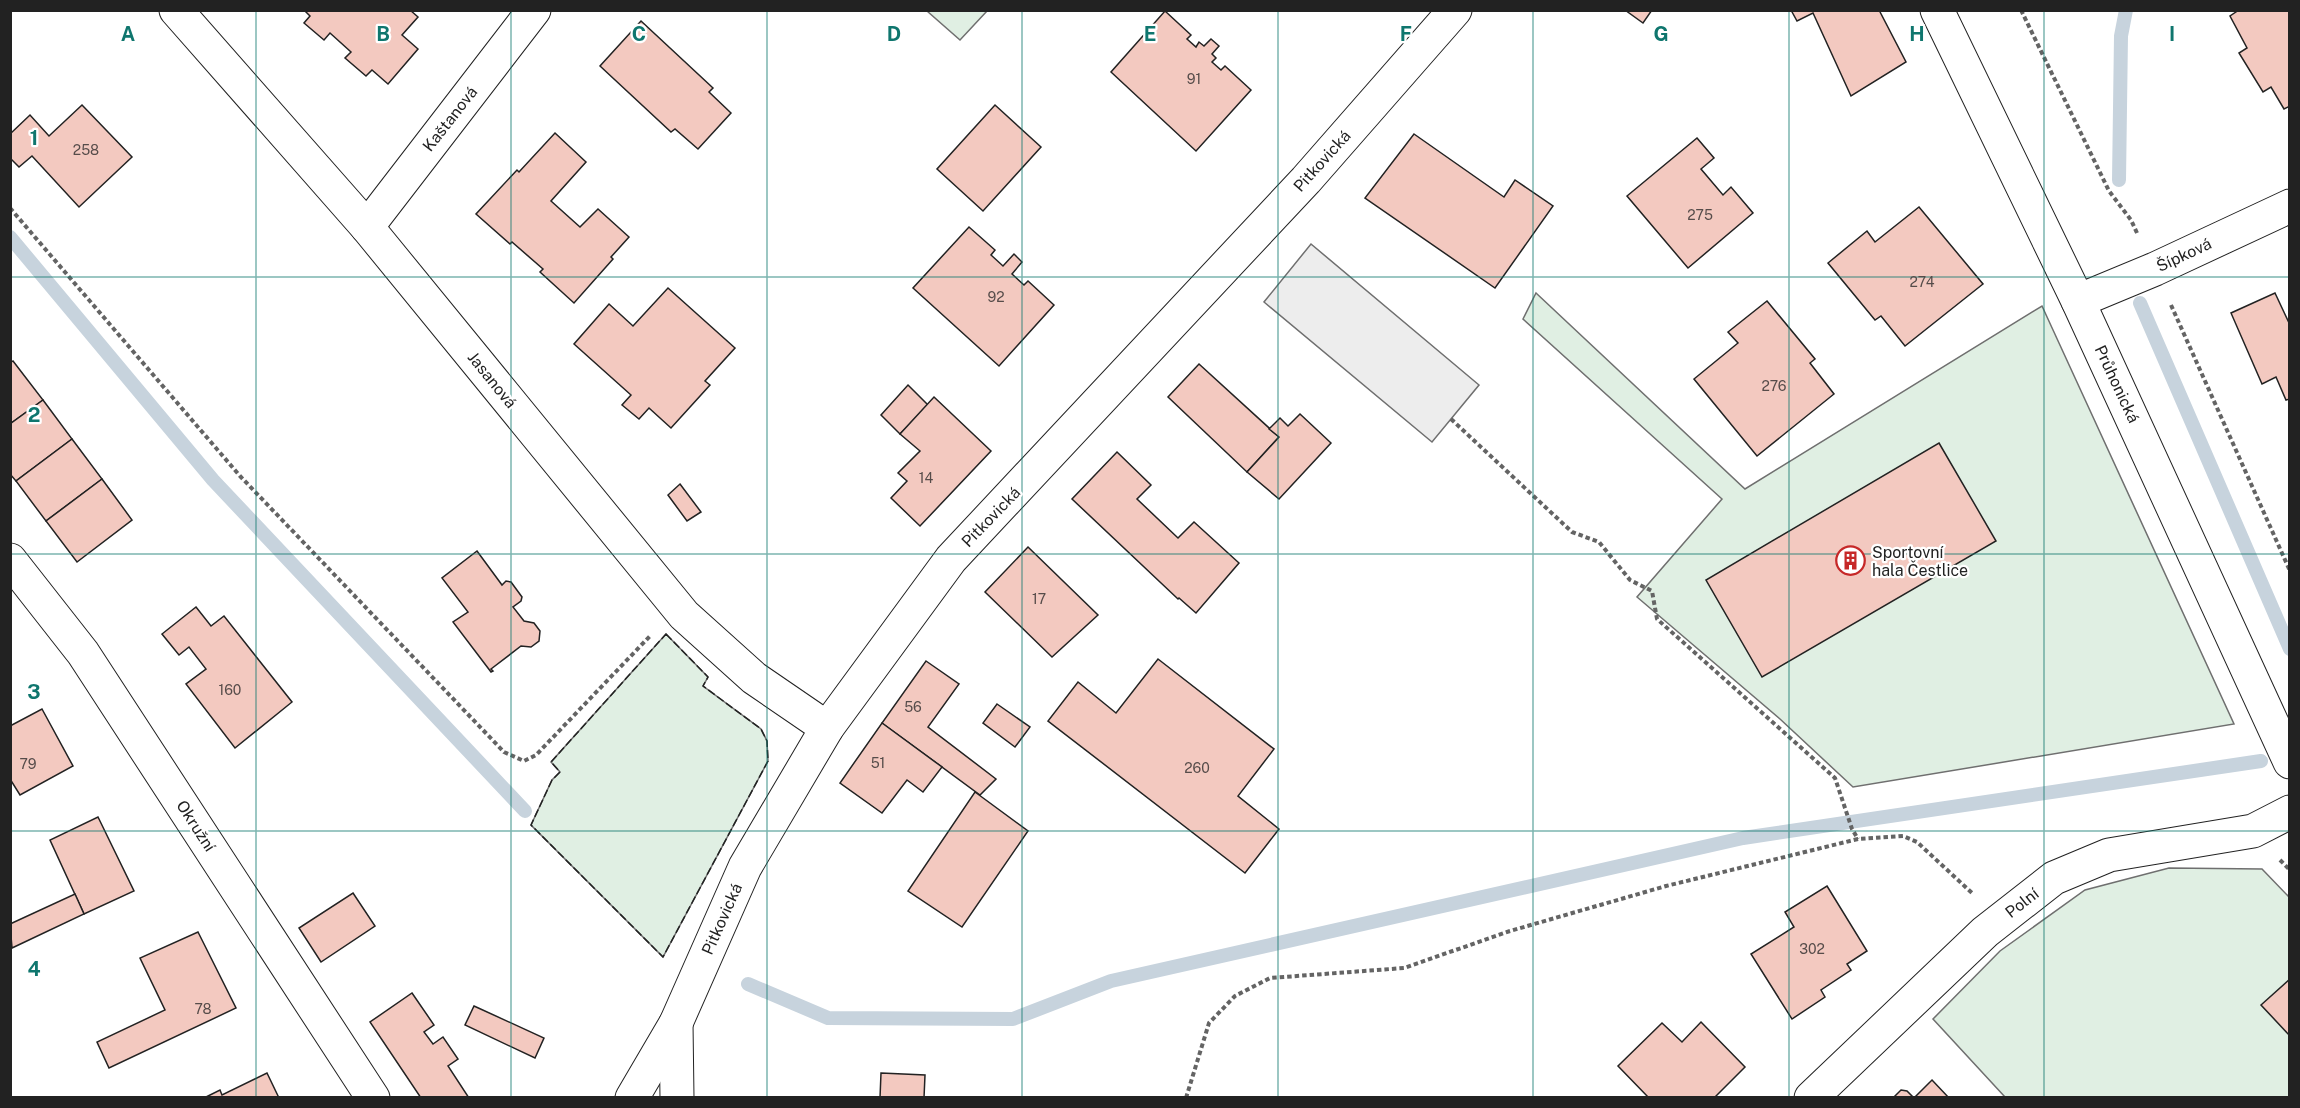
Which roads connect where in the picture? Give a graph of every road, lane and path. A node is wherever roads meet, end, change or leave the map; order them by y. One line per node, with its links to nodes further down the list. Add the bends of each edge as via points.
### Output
1 (176, 10): 7 (street, Jasanová)
2 (534, 10): 7 (street, Kaštanová)
3 (1455, 10): 12 (street, Pitkovická, via 1298,188 951,559)
4 (1937, 10): 8 (street, Průhonická)
5 (2289, 206): 8 (street, Šípková)
6 (10, 208): 11 (path, via 240,476 504,752 524,761 536,755)
7 (367, 227): 11 (street, Jasanová)
8 (2078, 301): 13 (street, Průhonická)
9 (1451, 419): 15 (path, via 1572,532 1599,542 1630,580 1652,591 1657,619 1835,778)
10 (10, 560): 18 (street, Okružní, via 83,653)
11 (678, 608): 12 (street, Jasanová, via 754,678)
12 (827, 728): 17 (street, Pitkovická, via 745,867)
13 (2289, 762)
14 (2289, 812): 16 (street, Polní, via 2253,831 2109,855 2054,878)
15 (1858, 839): 16 (path, via 1903,836 1917,842); 21 (path, via 1655,890 1404,968 1270,978 1235,996 1209,1023)
16 (2001, 920): 22 (street, Polní)
17 (676, 1023): 19 (street, Pitkovická); 20 (street)
18 (373, 1098)
19 (632, 1098)
20 (677, 1098)
21 (1186, 1098)
22 (1811, 1098)

